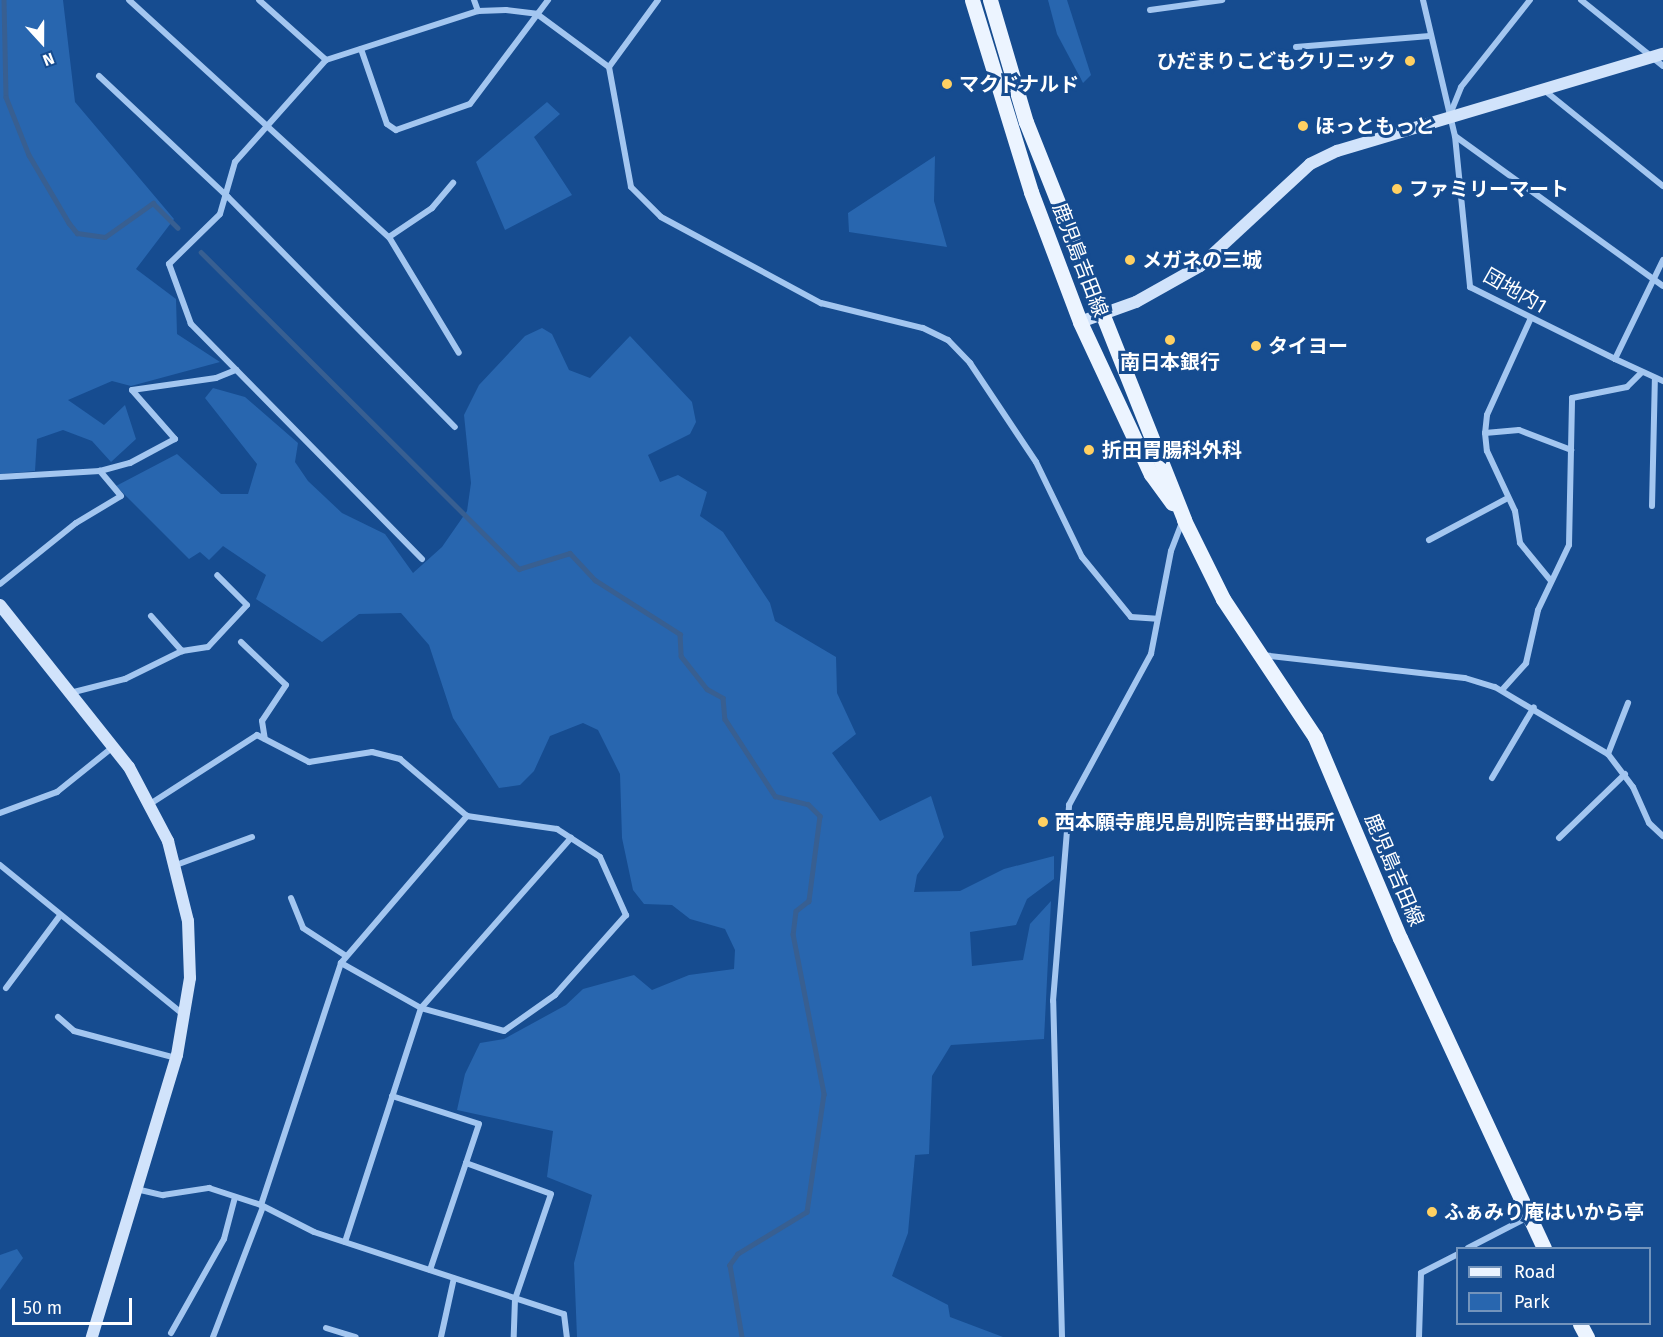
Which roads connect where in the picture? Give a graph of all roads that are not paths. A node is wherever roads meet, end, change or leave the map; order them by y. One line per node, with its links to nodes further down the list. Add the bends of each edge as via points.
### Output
1 (129, 0): 25 (street)
2 (259, 0): 19 (street)
3 (474, 0): 13 (street)
4 (548, 0): 14 (street)
5 (658, 0): 21 (street)
6 (972, 0): 36 (main road, 鹿児島吉田線, via 1031,192)
7 (990, 0): 34 (main road, 鹿児島吉田線, via 1026,122)
8 (1222, 0): 12 (street)
9 (1423, 0): 15 (street)
10 (1530, 0): 24 (street, via 1461,87)
11 (1581, 0): 18 (street)
12 (1150, 10)
13 (478, 11): 14 (street); 17 (street)
14 (537, 14): 17 (street, via 471,104 396,130 387,124); 21 (street)
15 (1430, 36): 16 (street); 24 (street)
16 (1296, 47)
17 (361, 49): 19 (street)
18 (1658, 56): 20 (street); 23 (street)
19 (326, 60): 25 (street)
20 (1663, 66)
21 (609, 67): 58 (street, via 632,187 647,206 821,303 923,328 948,340 970,363 1036,462 1082,557 1131,617)
22 (99, 76): 29 (street)
23 (1544, 90): 24 (street); 28 (street)
24 (1449, 117): 26 (street); 34 (street, via 1310,164 1200,266 1136,302)
25 (267, 122): 29 (street, via 235,162); 30 (street)
26 (1455, 136): 32 (street); 35 (street, 団地内1, via 1470,287)
27 (453, 183): 30 (street, via 432,208)
28 (1663, 186)
29 (228, 197): 39 (street, via 220,214 169,264 191,324); 43 (street)
30 (389, 237): 37 (street)
31 (1663, 260): 32 (street)
32 (1653, 281): 33 (street); 38 (street)
33 (1663, 286)
34 (1098, 315): 36 (street); 50 (main road, 鹿児島吉田線)
35 (1530, 320): 38 (street, 団地内1); 44 (street, via 1487,415)
36 (1080, 322): 50 (main road, 鹿児島吉田線, via 1151,474)
37 (459, 353)
38 (1615, 359): 40 (street, 団地内1)
39 (236, 370): 46 (street, via 216,378 132,390 175,439 130,463); 52 (street)
40 (1642, 372): 41 (street, 団地内1); 45 (street, via 1627,387 1572,398)
41 (1655, 378): 42 (street, 団地内1); 49 (street)
42 (1663, 381)
43 (454, 427)
44 (1485, 433): 45 (street, via 1519,430); 48 (street)
45 (1571, 450): 54 (street, via 1569,545)
46 (100, 471): 47 (street); 55 (street, via 121,496 76,523)
47 (0, 477)
48 (1508, 498): 51 (street); 54 (street, via 1520,543)
49 (1652, 506)
50 (1184, 520): 58 (street, via 1171,551); 61 (main road, 鹿児島吉田線)
51 (1429, 540)
52 (422, 559)
53 (217, 575): 60 (street, via 247,605 208,646)
54 (1551, 581): 62 (street, via 1526,663)
55 (0, 584)
56 (0, 604): 63 (street)
57 (151, 616): 60 (street)
58 (1157, 619): 110 (street, via 1151,654 1069,805 1053,1031)
59 (241, 642): 66 (street, via 286,685 261,722)
60 (182, 651): 63 (street, via 141,674)
61 (1257, 654): 62 (street, via 1465,678); 94 (main road, 鹿児島吉田線, via 1315,737 1400,938)
62 (1502, 690): 65 (street)
63 (69, 693): 67 (street)
64 (1628, 703): 68 (street)
65 (1534, 707): 68 (street); 70 (street)
66 (266, 739): 71 (street, via 257,735); 73 (street, via 309,762 372,752 400,759)
67 (113, 747): 71 (street); 72 (street, via 57,792)
68 (1608, 754): 69 (street)
69 (1625, 774): 74 (street, via 1649,823); 77 (street)
70 (1492, 778)
71 (150, 804): 79 (street)
72 (0, 813)
73 (467, 816): 76 (street, via 557,829); 82 (street)
74 (1663, 836)
75 (252, 837): 79 (street)
76 (571, 838): 85 (street); 85 (street, via 600,857 626,915 555,995 504,1031)
77 (1559, 838)
78 (0, 865): 81 (street)
79 (176, 865): 86 (street, via 191,949)
80 (291, 898): 82 (street, via 303,928)
81 (59, 917): 84 (street); 86 (street)
82 (346, 956): 83 (street)
83 (341, 963): 85 (street); 93 (street)
84 (6, 988)
85 (422, 1008): 89 (street)
86 (186, 1016): 88 (street)
87 (58, 1017): 88 (street, via 74,1031)
88 (176, 1058): 91 (street)
89 (392, 1096): 90 (street, via 479,1124); 95 (street)
90 (466, 1163): 99 (street); 101 (street, via 551,1194)
91 (135, 1189): 92 (street, via 163,1195 209,1188); 104 (street)
92 (235, 1197): 93 (street); 103 (street, via 224,1239)
93 (262, 1206): 95 (street); 105 (street)
94 (1528, 1217): 96 (street); 97 (main road, 鹿児島吉田線)
95 (345, 1242): 99 (street)
96 (1470, 1247)
97 (1543, 1247)
98 (1456, 1255): 111 (street, via 1422,1274)
99 (430, 1269): 100 (street)
100 (454, 1278): 101 (street); 107 (street)
101 (515, 1299): 108 (street); 109 (street, via 564,1314)
102 (326, 1328): 106 (street)
103 (171, 1333)
104 (92, 1337)
105 (213, 1337)
106 (356, 1337)
107 (441, 1337)
108 (514, 1337)
109 (567, 1337)
110 (1062, 1337)
111 (1419, 1337)

